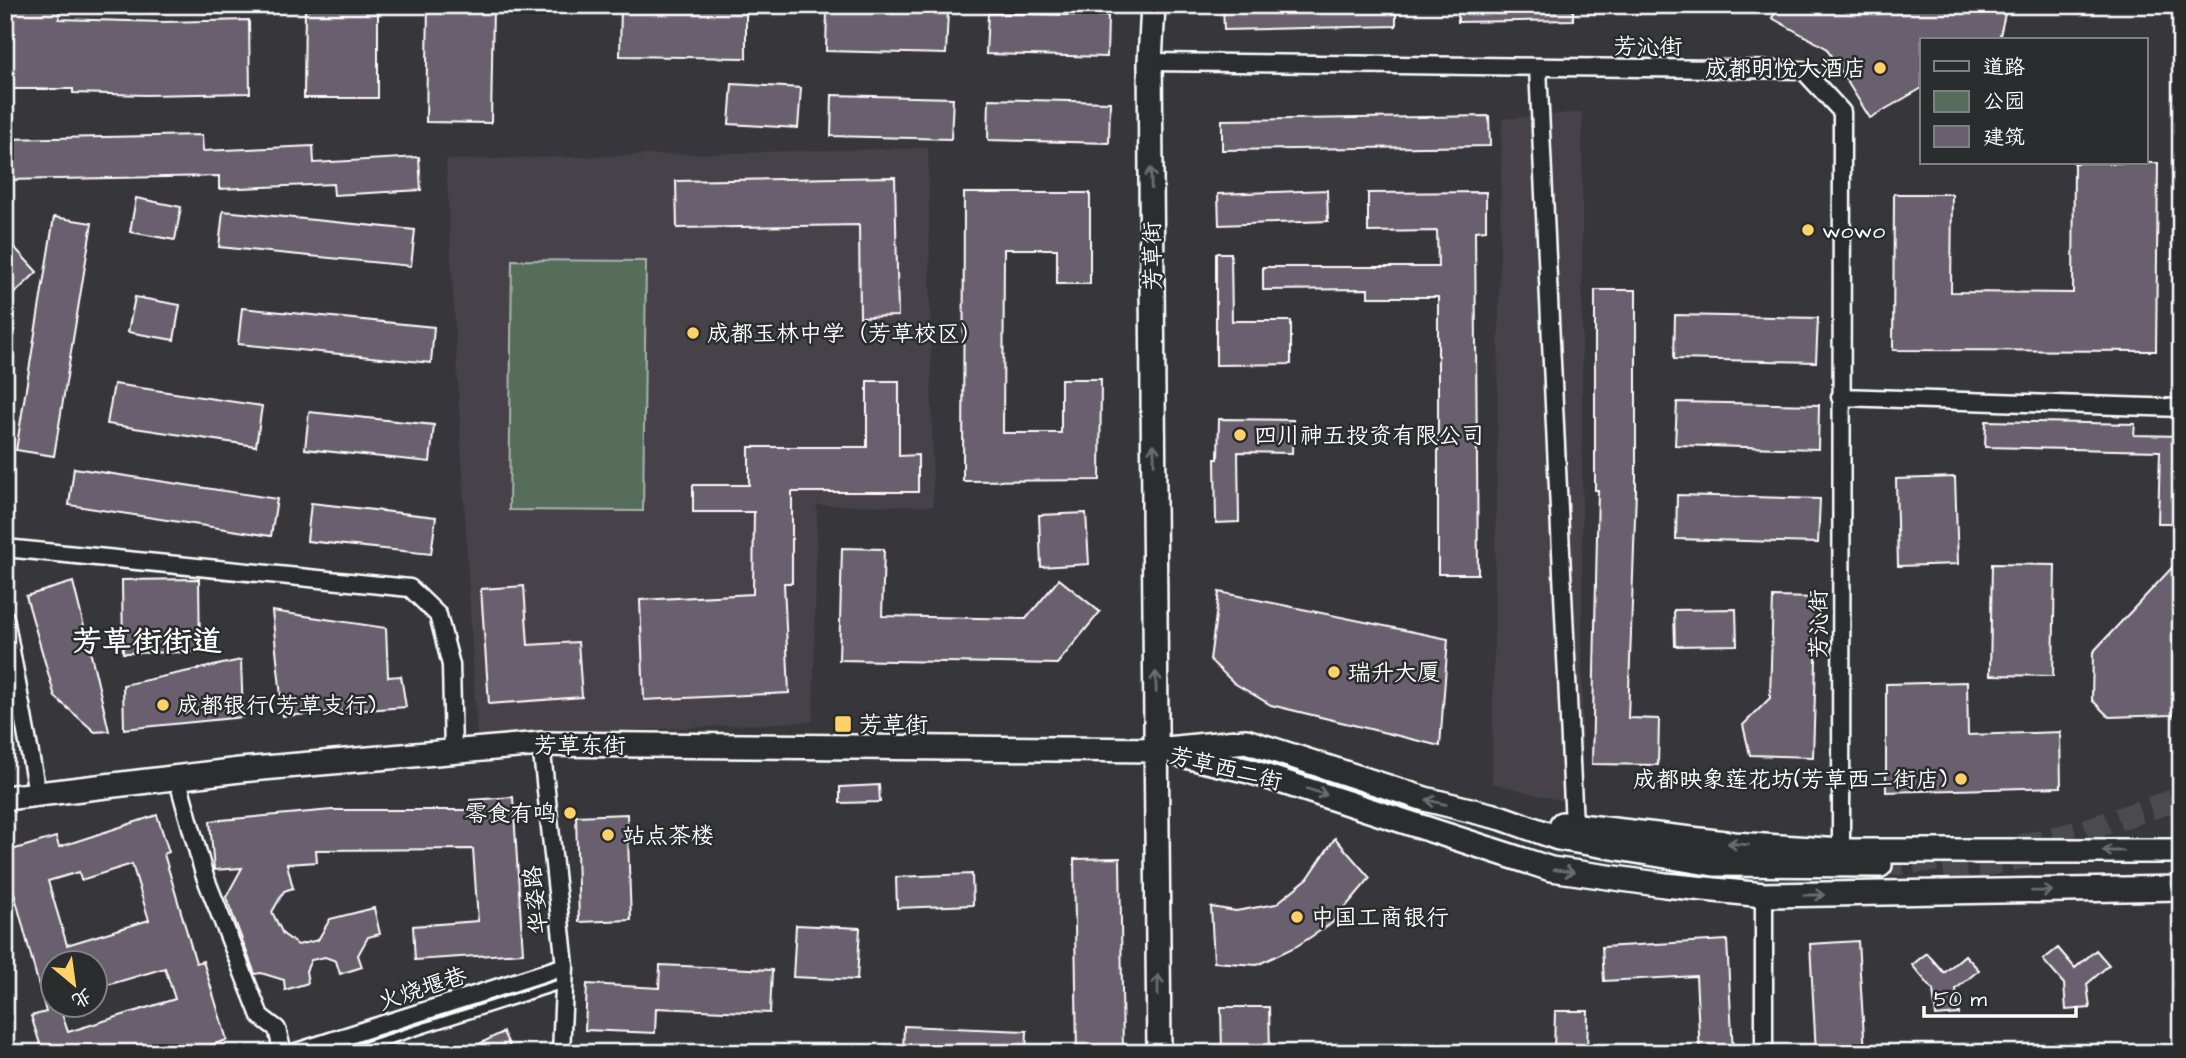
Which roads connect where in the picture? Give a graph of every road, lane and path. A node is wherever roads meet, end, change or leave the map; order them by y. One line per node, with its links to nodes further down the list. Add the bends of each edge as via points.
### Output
1 (1153, 5): 2 (main road, 芳草街)
2 (1150, 62): 3 (street, 芳沁街); 9 (main road, 芳草街, one-way to 2)
3 (1538, 68): 4 (street, 芳沁街, via 1803,70 1842,112); 15 (street)
4 (1840, 397): 5 (street); 17 (street, 芳沁街)
5 (2181, 408)
6 (5, 548): 10 (street, via 410,588 438,615 451,665)
7 (5, 618): 12 (street)
8 (541, 744): 9 (main road, 芳草东街); 10 (main road, 芳草东街); 21 (street, 华姿路)
9 (1157, 750): 14 (main road, 芳草西二街, one-way to 9, via 1425,799 1246,741); 16 (main road, 芳草西二街, one-way to 16, via 1249,771); 26 (main road, 芳草街, one-way to 9)
10 (453, 751): 11 (main road, 芳草东街)
11 (177, 777): 12 (main road, 芳草东街); 22 (street, via 204,874 260,1016 277,1029)
12 (37, 792): 13 (main road, 芳草东街)
13 (5, 798)
14 (1502, 818): 15 (main road); 16 (main road, via 1558,838 1714,864 1881,872 1696,871 1540,847)
15 (1574, 825): 17 (main road, one-way to 15)
16 (1476, 843): 20 (main road, one-way to 20, via 1551,869)
17 (1841, 851): 18 (main road, one-way to 17)
18 (2181, 851)
19 (2181, 888): 20 (main road, one-way to 19)
20 (1764, 895): 27 (street)
21 (564, 974): 23 (street, 火烧堰巷); 24 (lane); 25 (street, 华姿路)
22 (283, 1053)
23 (293, 1053)
24 (346, 1053)
25 (561, 1053)
26 (1159, 1053)
27 (1764, 1053)

